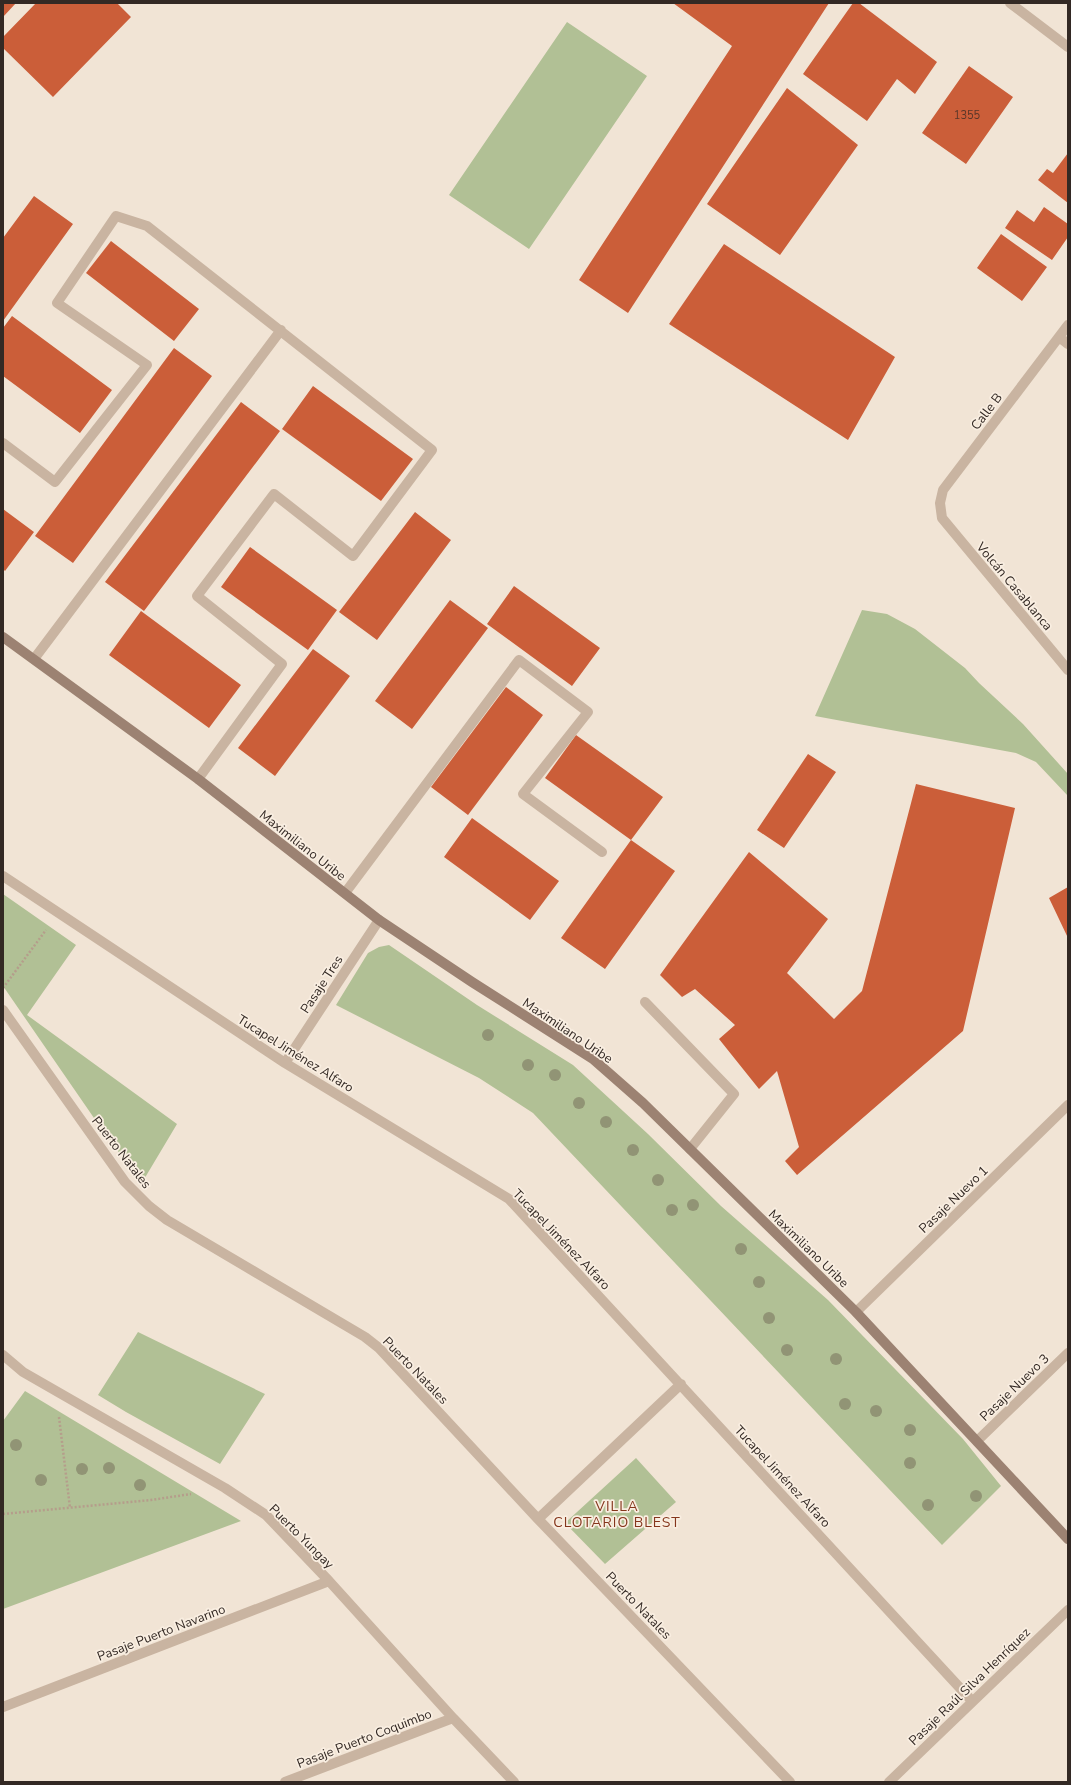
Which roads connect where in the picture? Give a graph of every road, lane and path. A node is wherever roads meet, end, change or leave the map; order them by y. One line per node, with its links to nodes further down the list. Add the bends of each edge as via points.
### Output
1 (1010, 3): 2 (street)
2 (1068, 47)
3 (1068, 325): 5 (street, Calle B)
4 (281, 330): 7 (street, via 147,226 116,216 57,303 147,365 55,482); 10 (street); 12 (street, via 432,450 353,556 274,494 197,596 282,664)
5 (1059, 337): 6 (street); 8 (street, Calle B, via 943,490 940,504)
6 (1068, 344)
7 (3, 443)
8 (942, 518): 11 (street, Volcán Casablanca)
9 (3, 636): 10 (street, Maximiliano Uribe)
10 (34, 659): 12 (street, Maximiliano Uribe)
11 (1068, 670)
12 (198, 779): 15 (street, Maximiliano Uribe)
13 (602, 852): 15 (street, via 524,794 588,712 519,660)
14 (3, 876): 16 (street, Tucapel Jiménez Alfaro)
15 (345, 893): 17 (street, Maximiliano Uribe)
16 (58, 913): 18 (path); 21 (street, Tucapel Jiménez Alfaro)
17 (379, 920): 21 (street, Pasaje Tres); 23 (street, Maximiliano Uribe, via 593,1059)
18 (3, 988)
19 (645, 1002): 23 (street, via 734,1094)
20 (3, 1010): 33 (street, Puerto Natales, via 125,1182 149,1206 167,1220 365,1337 379,1348)
21 (285, 1064): 27 (street, Tucapel Jiménez Alfaro, via 509,1199)
22 (1068, 1106): 24 (street, Pasaje Nuevo 1)
23 (690, 1149): 24 (street, Maximiliano Uribe)
24 (856, 1312): 29 (street, Maximiliano Uribe)
25 (1068, 1353): 29 (street, Pasaje Nuevo 3)
26 (3, 1355): 28 (street, Puerto Yungay, via 23,1372)
27 (681, 1384): 33 (street); 37 (street, Tucapel Jiménez Alfaro)
28 (59, 1393): 30 (street, Puerto Yungay); 31 (path, via 60,1434)
29 (977, 1441): 34 (street, Maximiliano Uribe)
30 (225, 1488): 31 (path, via 151,1500); 35 (street, Puerto Yungay, via 266,1514)
31 (70, 1508): 32 (path)
32 (3, 1514)
33 (538, 1519): 42 (street, Puerto Natales)
34 (1068, 1539)
35 (329, 1581): 38 (street, Pasaje Puerto Navarino); 39 (street, Puerto Yungay)
36 (1068, 1610): 37 (street, Pasaje Raúl Silva Henríquez)
37 (972, 1701): 43 (street, Pasaje Raúl Silva Henríquez)
38 (3, 1707)
39 (453, 1718): 40 (street, Pasaje Puerto Coquimbo); 41 (street, Puerto Yungay)
40 (285, 1782)
41 (514, 1782)
42 (790, 1782)
43 (889, 1782)

